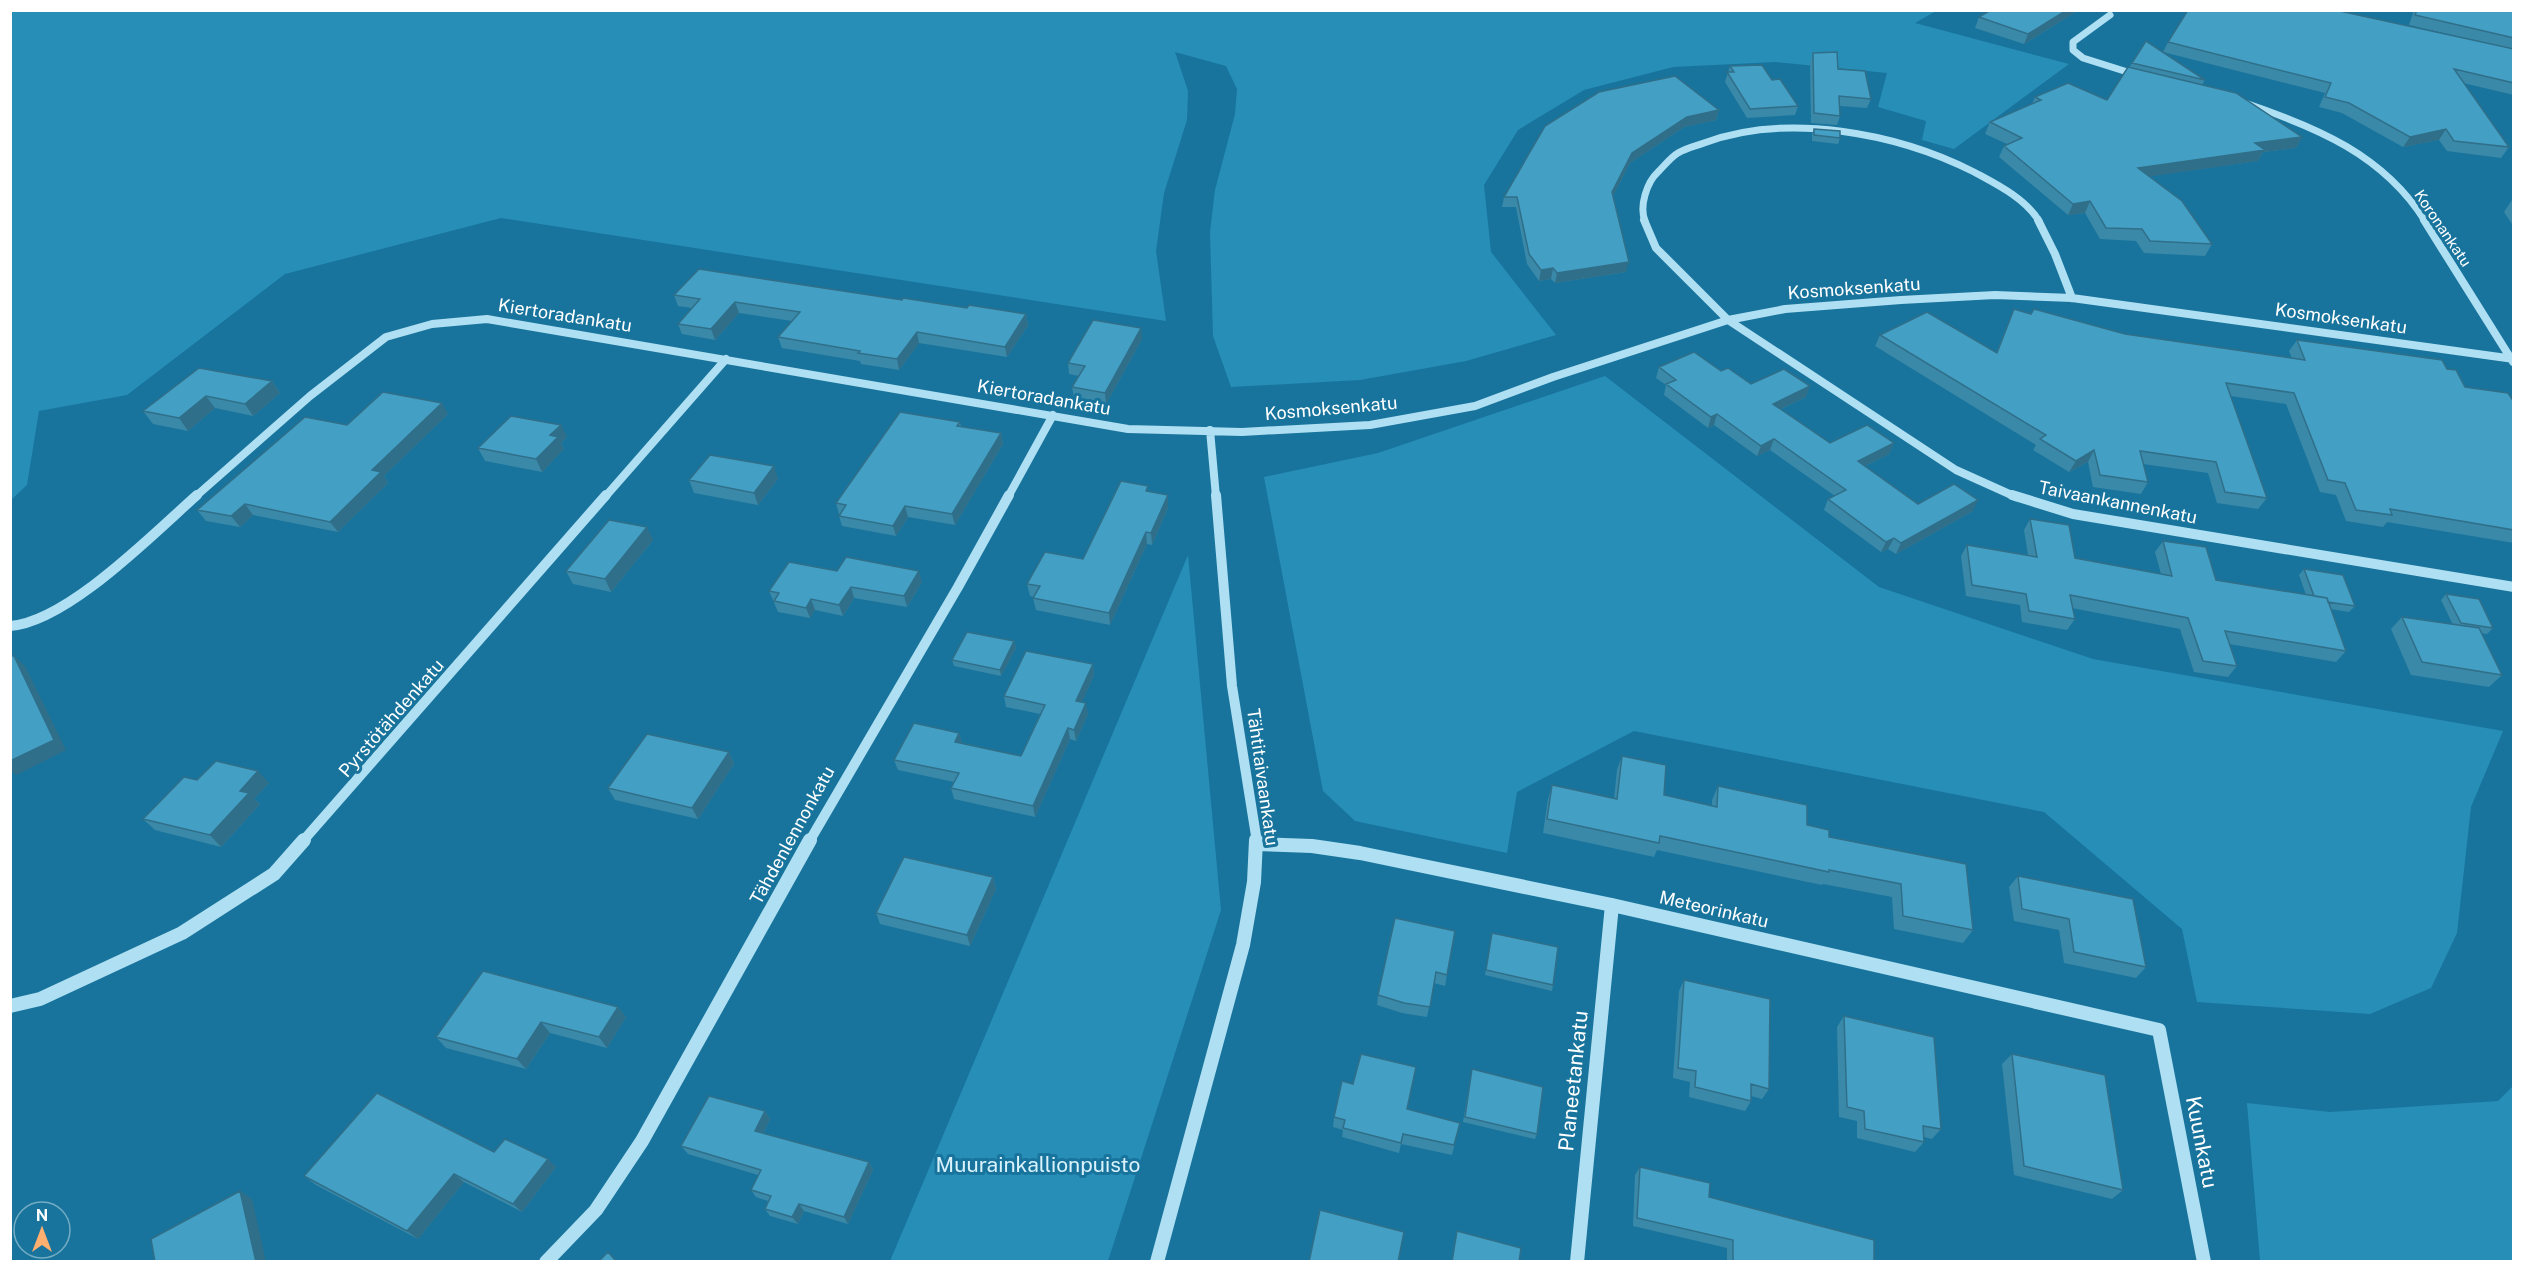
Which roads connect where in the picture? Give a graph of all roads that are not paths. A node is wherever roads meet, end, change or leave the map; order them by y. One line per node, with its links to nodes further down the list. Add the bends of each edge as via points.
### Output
1 (2110, 15): 2 (street, via 2080,35 2073,42 2073,50 2106,67)
2 (2150, 78)
3 (2236, 100): 7 (street, Koronankatu, via 2300,122 2336,140 2371,162 2394,183 2415,205)
4 (2072, 298): 5 (street, Kosmoksenkatu, via 1995,295 1900,300 1785,309); 5 (street, Taivaankannenkatu, via 2037,218 2004,188 1909,146 1861,134 1757,130 1726,135 1678,153 1649,180 1642,214 1656,248); 7 (street, Kosmoksenkatu)
5 (1728, 320): 9 (street, Kosmoksenkatu, via 1475,406 1370,425); 10 (street, Taivaankannenkatu, via 1956,470 2037,506)
6 (726, 359): 8 (street, Kiertoradankatu); 11 (street, Kiertoradankatu, via 487,319 432,324 386,337 310,396 88,591 26,625); 14 (street, Pyrstötähdenkatu, via 274,874 182,933 40,999)
7 (2513, 360)
8 (1053, 415): 9 (street, Kiertoradankatu, via 1128,429); 16 (street, Tähdenlennonkatu, via 642,1141 596,1210)
9 (1210, 430): 12 (street, Tähtitaivaankatu, via 1232,686)
10 (2514, 587)
11 (10, 626)
12 (1257, 844): 13 (street, Meteorinkatu, via 1360,853); 17 (street, Tähtitaivaankatu, via 1244,945)
13 (1612, 904): 15 (street, Meteorinkatu); 18 (street, Planeetankatu)
14 (10, 1006)
15 (2159, 1030): 19 (street, Kuunkatu)
16 (546, 1262)
17 (1157, 1262)
18 (1577, 1262)
19 (2204, 1262)

